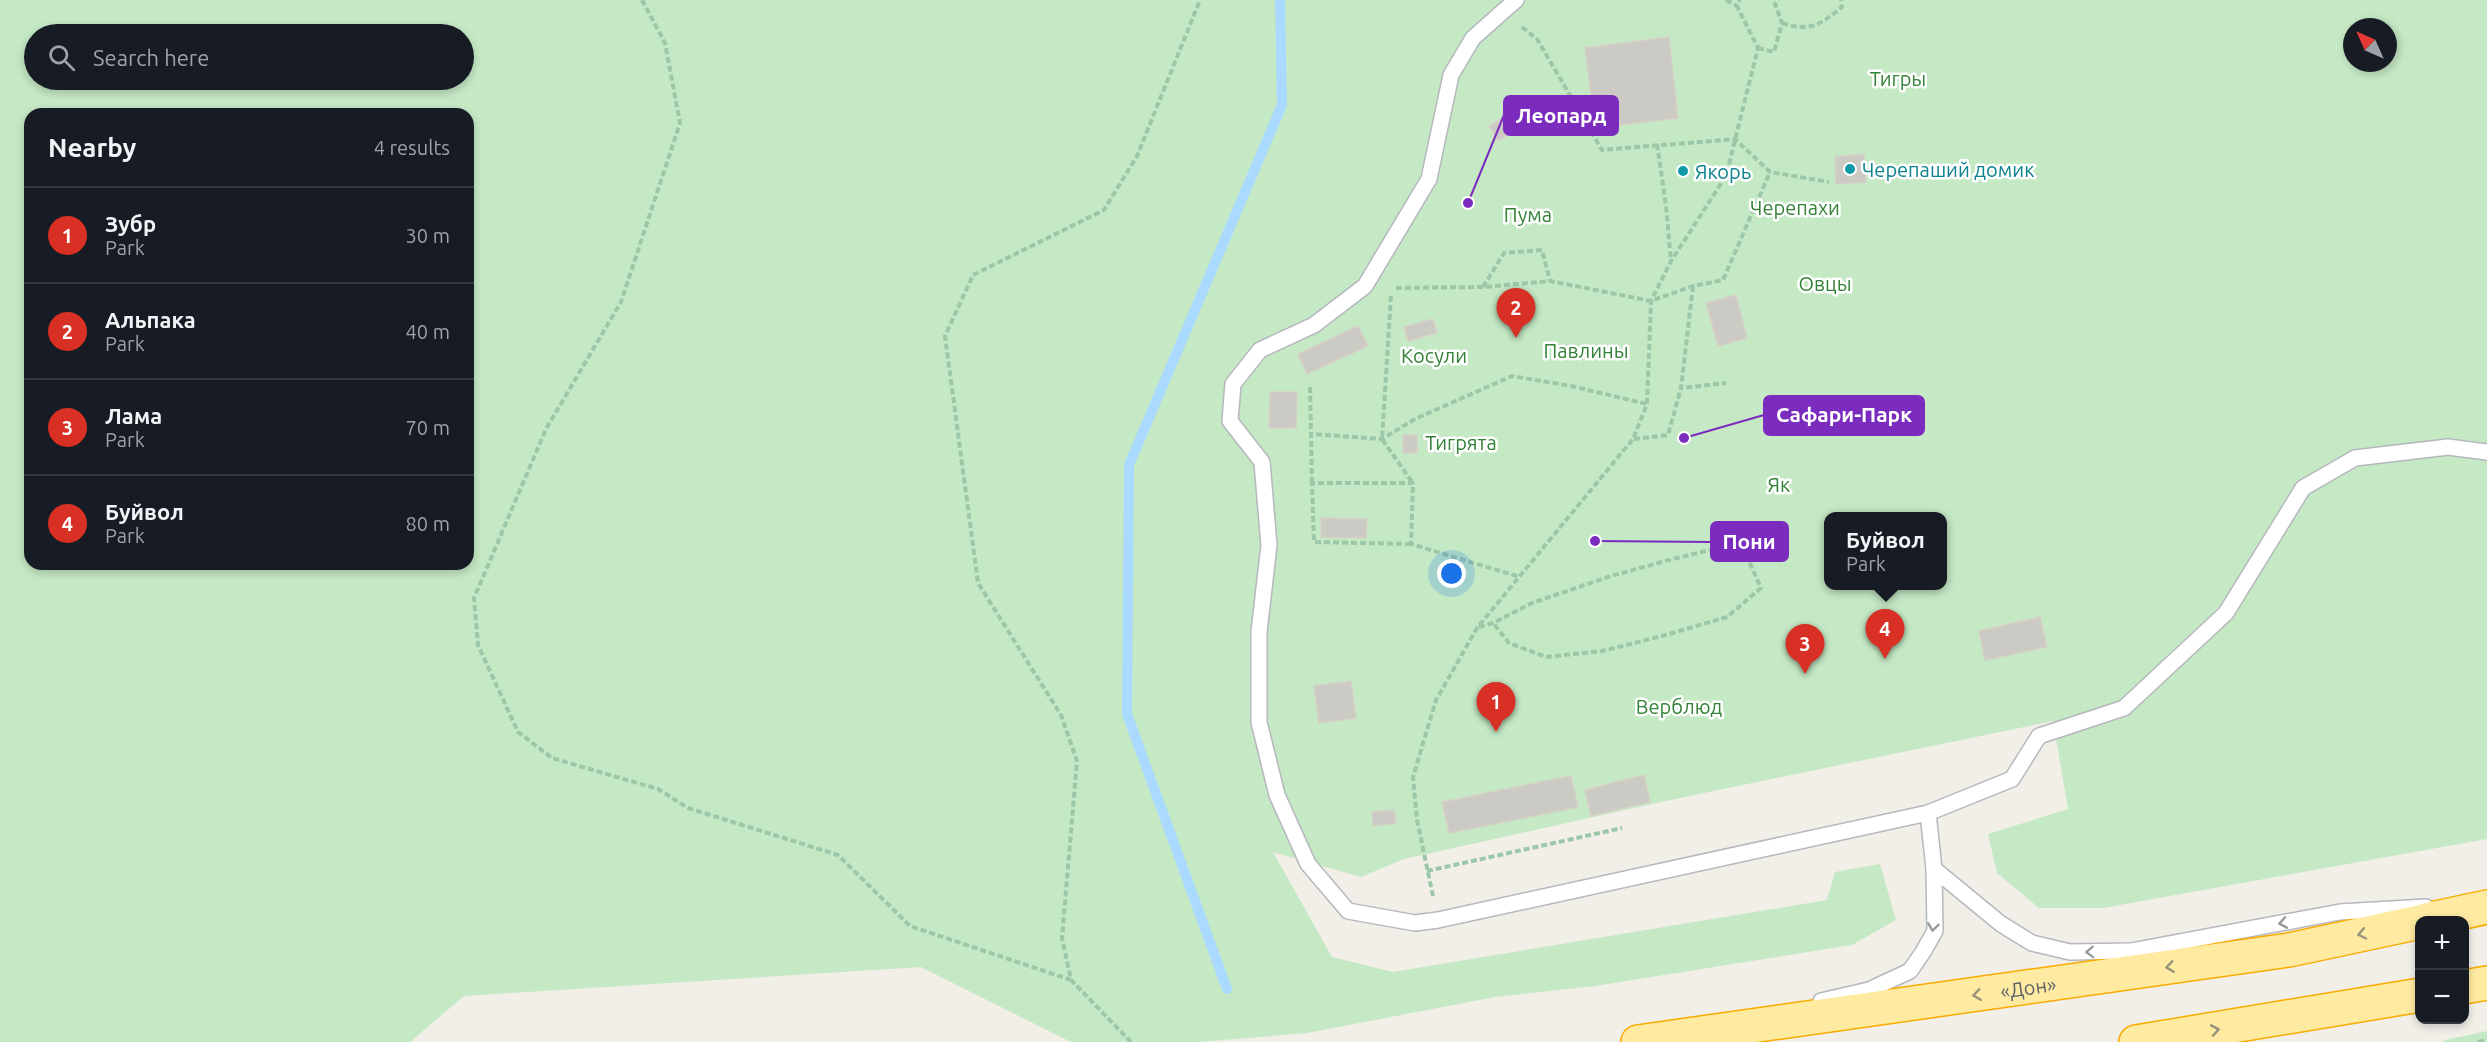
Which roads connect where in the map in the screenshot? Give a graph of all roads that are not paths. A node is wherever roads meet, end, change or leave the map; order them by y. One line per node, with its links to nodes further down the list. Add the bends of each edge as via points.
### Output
1 (1516, 0): 3 (lane, via 1473,38 1451,75 1429,179 1365,286 1314,325 1260,350 1233,384 1230,421 1262,462 1269,545 1259,632 1259,722 1277,795 1308,864 1348,911 1415,923)
2 (2487, 452): 3 (lane, via 2448,447 2355,458 2303,488 2226,613 2124,708 2039,736 2012,779)
3 (1928, 813): 4 (lane)
4 (1934, 869): 5 (lane, one-way to 4, via 2340,912 2131,951 2070,952 2032,943 2001,924); 11 (lane, one-way to 11, via 1935,931 1910,971 1869,990)
5 (2487, 905): 6 (highway)
6 (2445, 916)
7 (2415, 923): 11 (highway, «Дон», one-way to 11, via 2289,950)
8 (2487, 983): 9 (highway)
9 (2469, 986)
10 (2415, 996): 13 (highway, one-way to 10)
11 (1670, 1039): 12 (highway, «Дон»)
12 (1638, 1042)
13 (2136, 1042)

